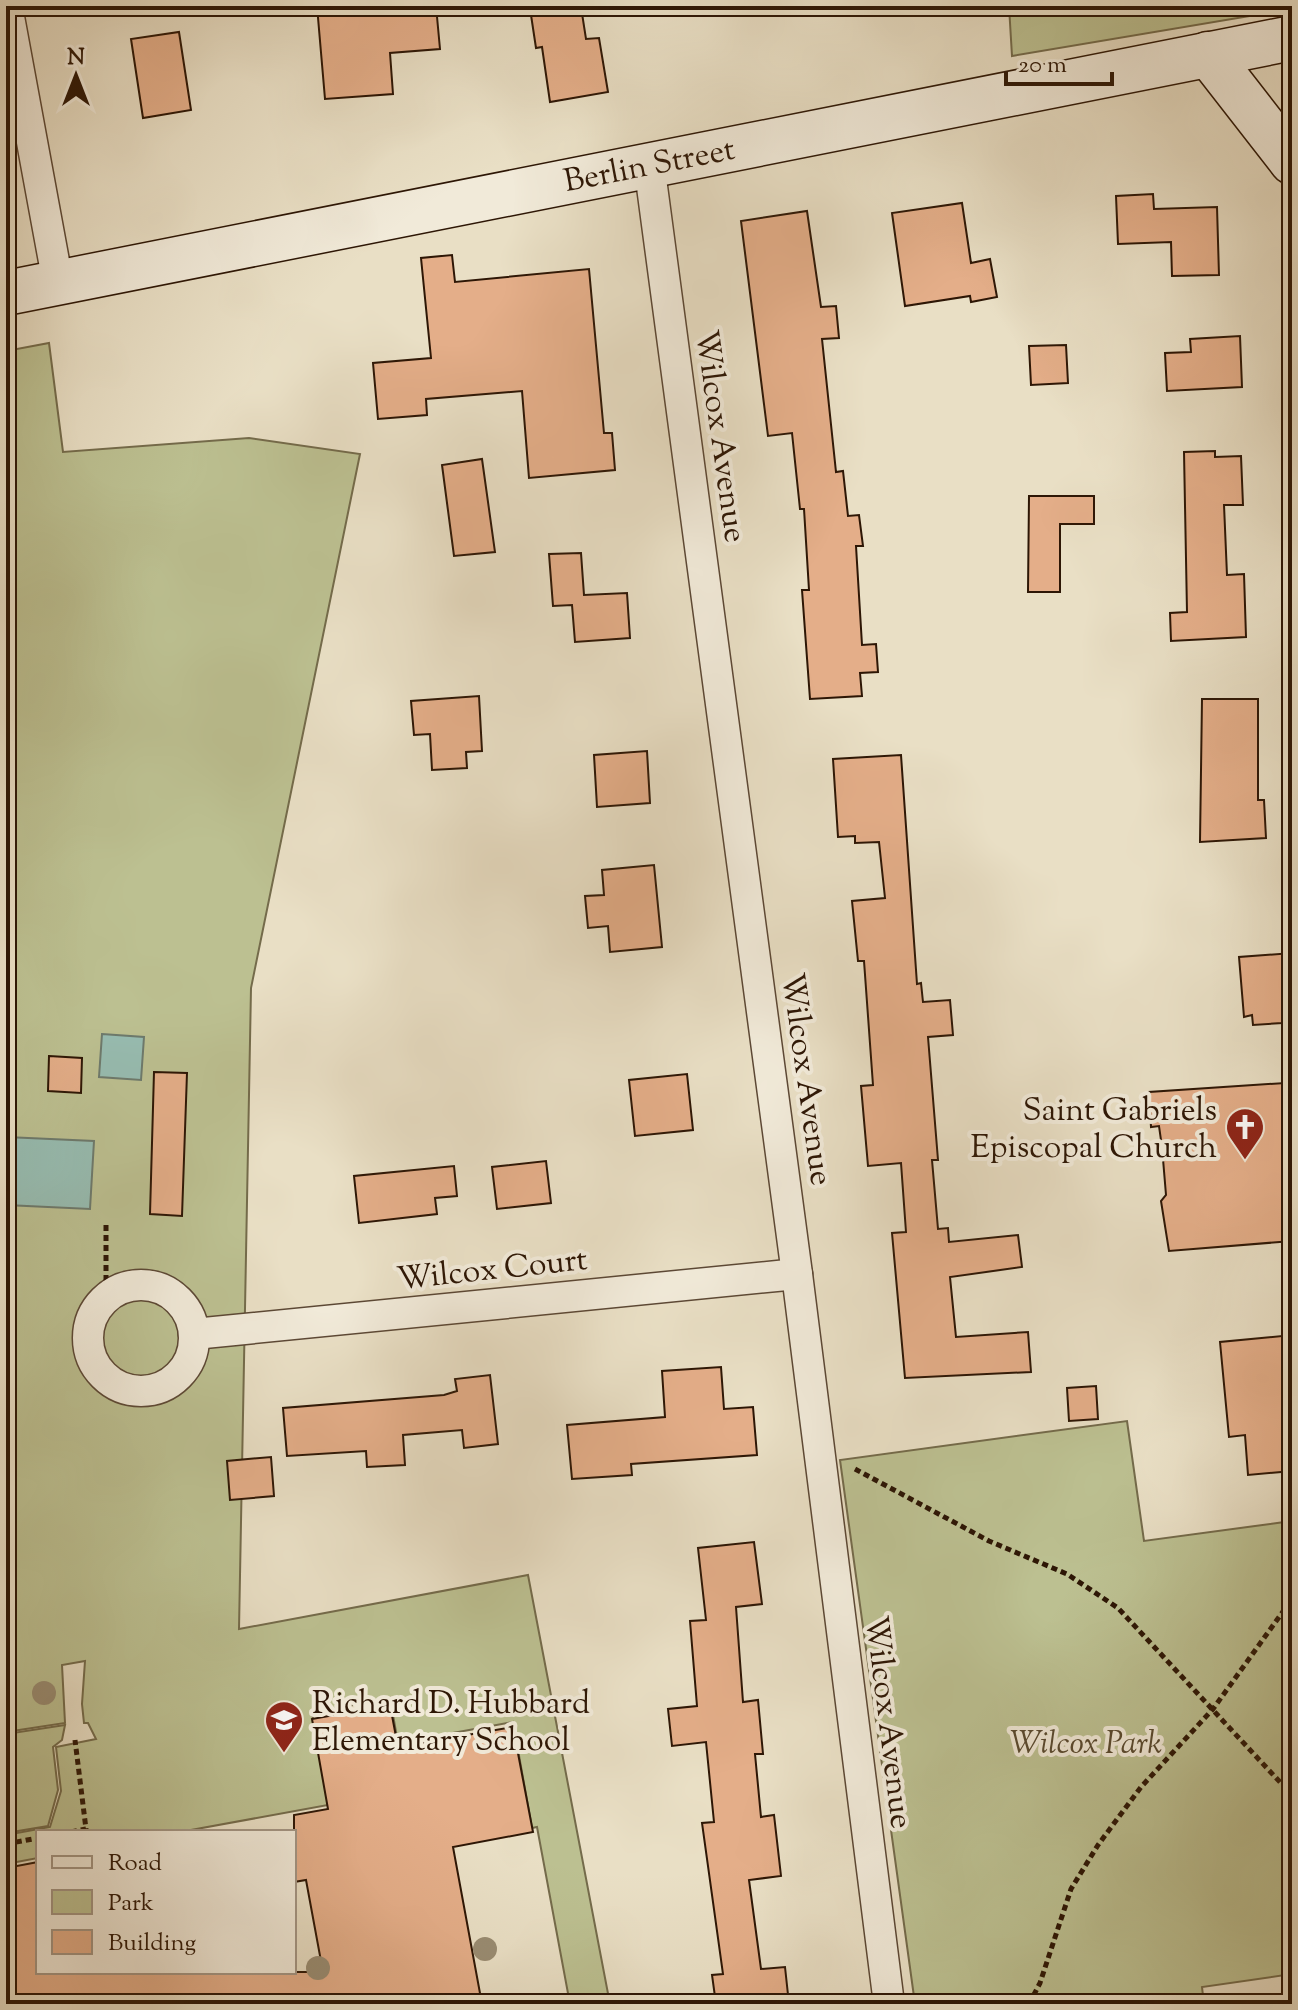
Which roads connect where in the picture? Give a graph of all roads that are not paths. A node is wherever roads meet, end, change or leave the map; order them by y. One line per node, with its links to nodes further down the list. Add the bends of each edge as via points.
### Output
1 (7, 6): 6 (street)
2 (1292, 38): 3 (street, Berlin Street)
3 (1208, 54): 4 (street); 5 (street, Berlin Street)
4 (1292, 162)
5 (649, 164): 6 (street, Berlin Street); 8 (street, Wilcox Avenue)
6 (58, 283): 7 (street, Berlin Street)
7 (6, 293)
8 (797, 1274): 9 (street, Wilcox Court); 10 (street, Wilcox Avenue)
9 (194, 1334): 9 (street, via 186,1367 160,1389 127,1390 99,1373 87,1342 92,1317 106,1297 137,1285 162,1290 182,1304)
10 (889, 2004)

